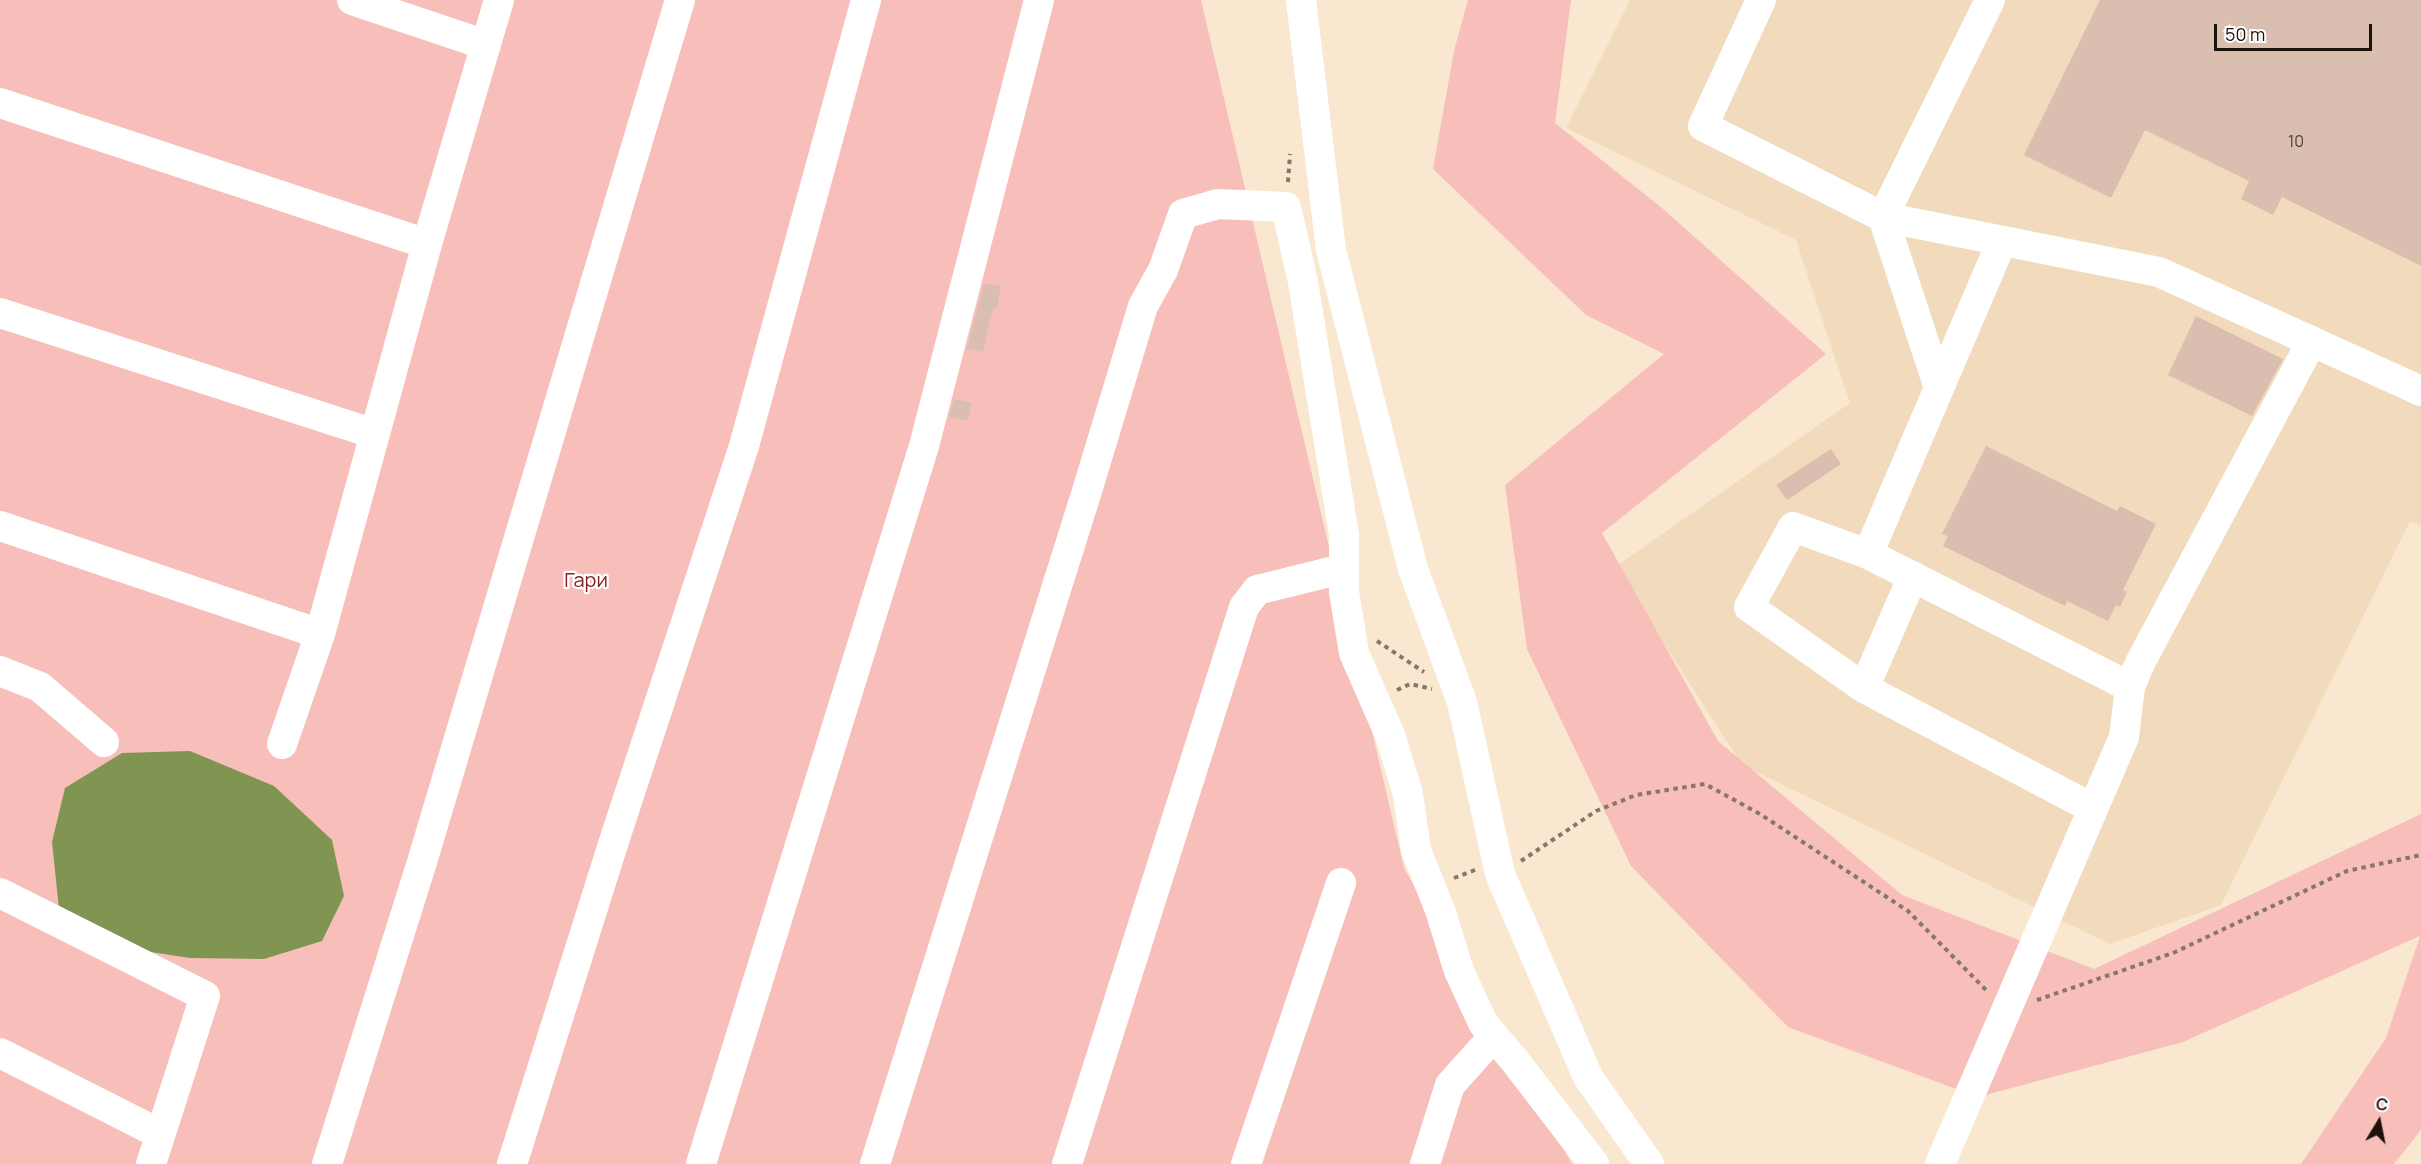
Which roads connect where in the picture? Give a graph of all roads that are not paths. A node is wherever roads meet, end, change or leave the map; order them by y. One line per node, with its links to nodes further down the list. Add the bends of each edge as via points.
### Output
1 (352, 0): 9 (lane)
2 (499, 0): 9 (lane)
3 (680, 0): 36 (lane, via 426,851)
4 (866, 0): 37 (lane, via 744,446)
5 (1039, 0): 38 (lane, via 924,446)
6 (1301, 0): 44 (lane, via 1331,250 1413,569 1460,695 1499,868 1588,1077)
7 (1761, 0): 11 (lane, via 1703,126)
8 (1990, 0): 11 (lane)
9 (486, 45): 13 (lane)
10 (0, 103): 13 (lane)
11 (1883, 217): 12 (lane); 16 (lane)
12 (2002, 241): 15 (lane, via 2159,272); 16 (lane)
13 (427, 244): 18 (lane)
14 (0, 313): 18 (lane)
15 (2312, 341): 17 (lane); 25 (lane)
16 (1939, 388): 20 (lane)
17 (2421, 391)
18 (375, 434): 23 (lane)
19 (0, 526): 23 (lane)
20 (1868, 554): 22 (lane); 26 (lane, via 1793,527 1749,607)
21 (1338, 570): 40 (lane, via 1257,590 1244,607)
22 (1913, 576): 25 (lane); 26 (lane)
23 (320, 634): 28 (lane)
24 (0, 671): 27 (lane, via 40,687)
25 (2130, 687): 29 (lane, via 2124,737)
26 (1864, 688): 29 (lane)
27 (104, 742)
28 (282, 744)
29 (2092, 808): 45 (lane)
30 (1341, 883): 41 (lane)
31 (0, 893): 34 (lane, via 205,996)
32 (1494, 1036): 39 (lane, via 1483,1023 1460,970 1416,850 1408,794 1390,735 1354,653 1344,592 1344,535 1303,282 1286,207 1218,204 1182,214 1163,270 1143,306); 42 (lane, via 1450,1085); 43 (lane)
33 (0, 1053): 34 (lane)
34 (160, 1134): 35 (lane)
35 (151, 1164)
36 (327, 1164)
37 (512, 1164)
38 (701, 1164)
39 (875, 1164)
40 (1067, 1164)
41 (1246, 1164)
42 (1425, 1164)
43 (1594, 1164)
44 (1650, 1164)
45 (1940, 1164)

